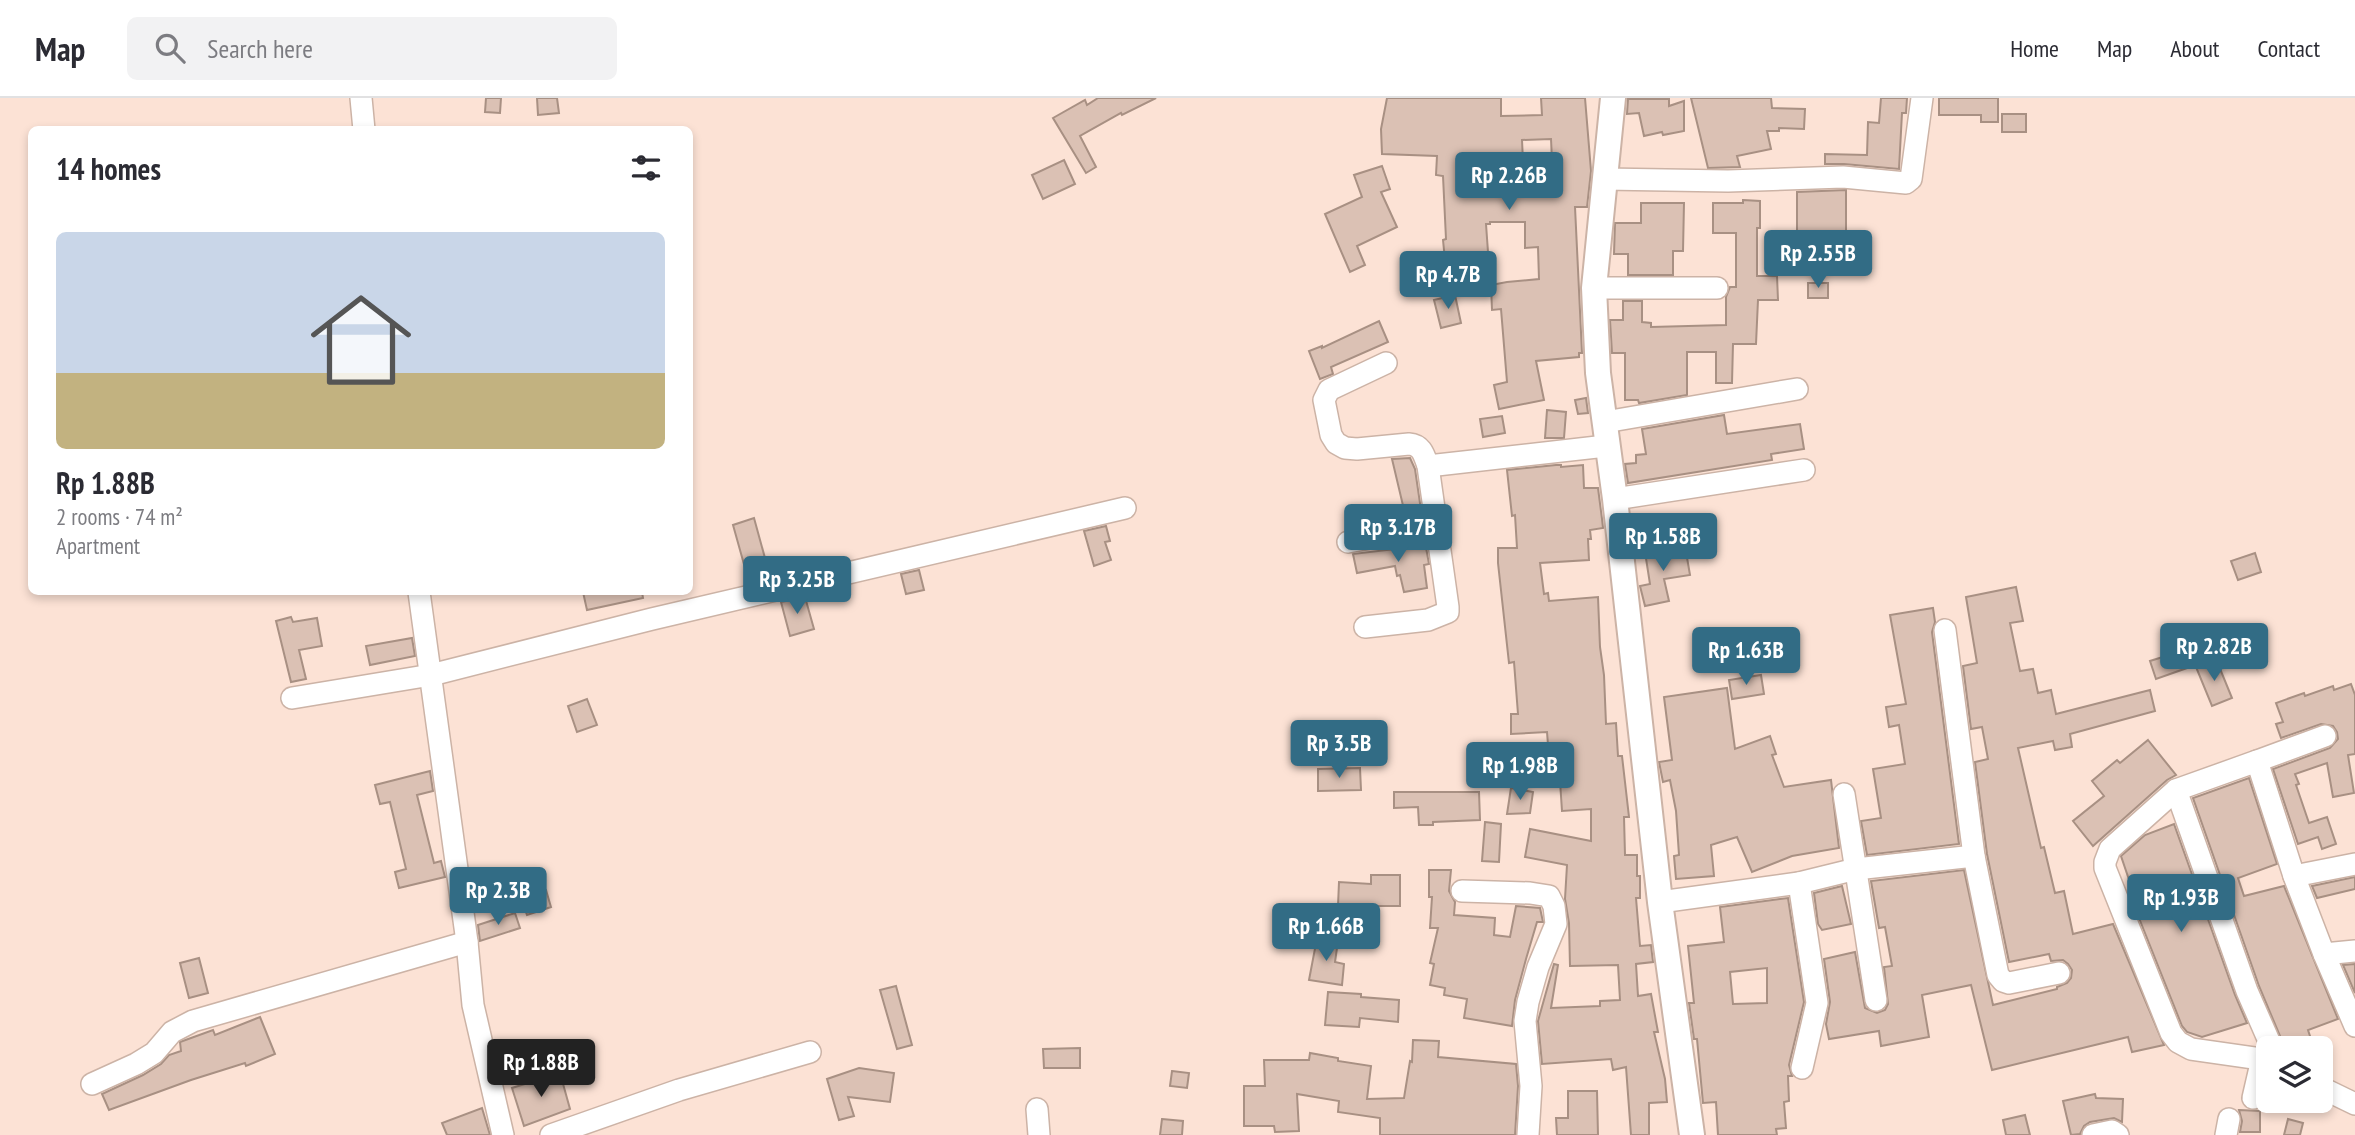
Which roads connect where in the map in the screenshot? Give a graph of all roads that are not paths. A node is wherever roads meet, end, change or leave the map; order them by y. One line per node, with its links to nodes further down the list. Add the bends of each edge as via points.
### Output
1 (361, 98): 4 (street)
2 (1613, 98): 5 (street)
3 (1922, 98): 5 (street, via 1911,179 1906,183 1843,177)
4 (364, 126)
5 (1604, 180): 6 (street)
6 (1594, 288): 7 (street); 10 (street)
7 (1717, 288)
8 (1386, 363): 11 (street, via 1329,390 1324,400 1331,435 1336,443 1357,449 1415,444)
9 (1797, 389): 10 (street)
10 (1605, 434): 11 (street); 13 (street)
11 (1428, 466): 15 (street)
12 (1804, 470): 13 (street)
13 (1615, 499): 32 (street)
14 (1125, 508): 20 (street)
15 (1436, 526): 16 (street); 18 (street, via 1448,612 1428,620)
16 (1348, 542)
17 (419, 595): 20 (street)
18 (1365, 627)
19 (1945, 630): 26 (street)
20 (431, 675): 21 (street); 33 (street)
21 (292, 698)
22 (2325, 736): 23 (street)
23 (2257, 761): 24 (street); 29 (street)
24 (2176, 790): 39 (street); 41 (street, via 2110,849 2105,868 2178,1042 2192,1049)
25 (1844, 794): 28 (street)
26 (1974, 856): 28 (street); 36 (street, via 1998,975 2009,983)
27 (2355, 864): 29 (street)
28 (1856, 869): 30 (street); 37 (street)
29 (2294, 876): 35 (street)
30 (1799, 883): 32 (street); 42 (street, via 1817,1003)
31 (1462, 891): 52 (street, via 1549,896 1554,906 1556,924 1538,967 1525,1021 1531,1086)
32 (1660, 902): 53 (street)
33 (467, 942): 43 (street, via 193,1021 172,1032 154,1053); 49 (street, via 473,1005)
34 (2355, 951): 35 (street)
35 (2323, 954): 38 (street)
36 (2059, 973)
37 (1876, 1000)
38 (2355, 1026)
39 (2261, 1036)
40 (810, 1052): 50 (street, via 679,1090)
41 (2256, 1055)
42 (1802, 1068)
43 (92, 1084)
44 (2256, 1087): 45 (street)
45 (2255, 1090)
46 (2333, 1093): 47 (street)
47 (2355, 1104)
48 (1037, 1109): 51 (street)
49 (503, 1135)
50 (551, 1135)
51 (1039, 1135)
52 (1528, 1135)
53 (1692, 1135)
54 (2093, 1135): 55 (street, via 2112,1131)
55 (2118, 1135)

